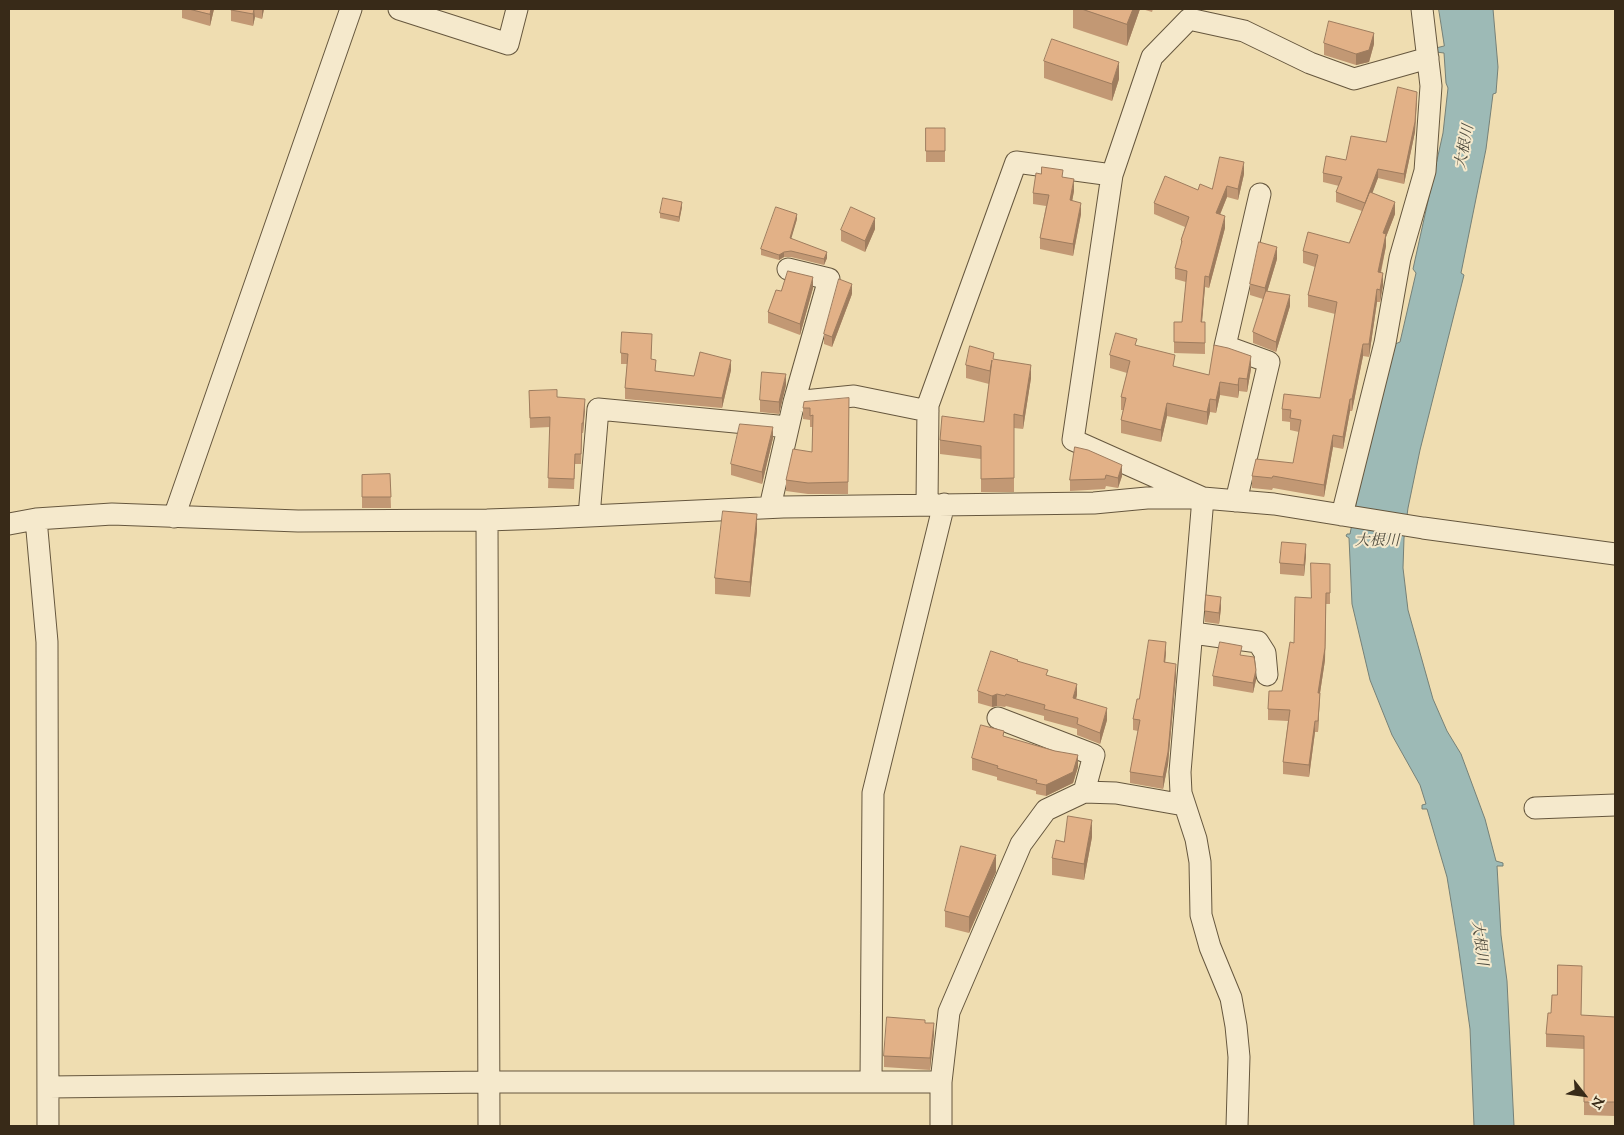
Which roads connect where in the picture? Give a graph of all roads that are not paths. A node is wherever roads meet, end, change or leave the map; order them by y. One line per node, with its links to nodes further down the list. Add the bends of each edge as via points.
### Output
1 (351, 9): 17 (street)
2 (399, 9): 3 (street, via 508,44)
3 (517, 9)
4 (1422, 9): 5 (street)
5 (1428, 58): 6 (street, via 1354,79 1310,63 1244,31 1189,19 1152,58); 16 (street, via 1431,86 1425,171 1400,258 1385,343)
6 (1112, 175): 10 (street, via 1016,162); 12 (street, via 1073,440)
7 (1260, 194): 13 (street, via 1225,346 1269,362)
8 (788, 269): 9 (street, via 829,279)
9 (794, 402): 10 (street, via 854,396); 11 (street)
10 (928, 410): 14 (street)
11 (788, 426): 15 (street); 18 (street, via 598,409)
12 (1204, 498): 13 (street); 14 (street, via 1147,498 1094,503); 23 (street)
13 (1236, 500): 16 (street)
14 (936, 504): 15 (street); 30 (street, via 873,793)
15 (770, 507): 18 (street)
16 (1342, 515): 22 (street)
17 (174, 516): 19 (street, via 112,514); 20 (street)
18 (589, 516): 20 (street)
19 (36, 519): 21 (street); 33 (street, via 47,642)
20 (487, 520): 31 (street)
21 (9, 524)
22 (1615, 554)
23 (1193, 633): 24 (street, via 1258,642 1265,653); 28 (street, via 1180,772)
24 (1267, 675)
25 (998, 718): 26 (street, via 1094,755)
26 (1084, 792): 28 (street, via 1116,793); 32 (street, via 1046,810 1021,844 949,1012)
27 (1615, 804): 29 (street)
28 (1184, 805): 37 (street, via 1200,862 1201,915 1231,998 1236,1026 1240,1057)
29 (1535, 808)
30 (871, 1081): 31 (street); 32 (street)
31 (488, 1082): 33 (street); 35 (street)
32 (941, 1082): 36 (street)
33 (49, 1087): 34 (street)
34 (48, 1126)
35 (489, 1126)
36 (941, 1126)
37 (1237, 1126)

